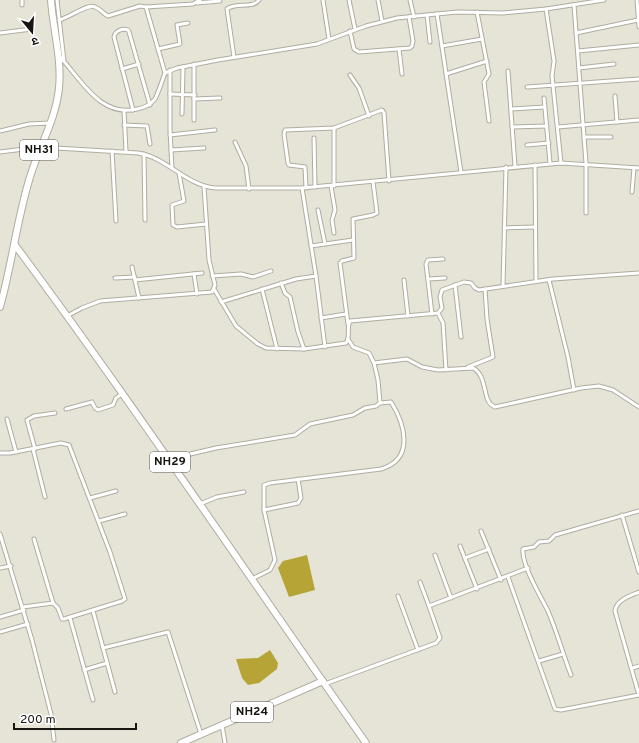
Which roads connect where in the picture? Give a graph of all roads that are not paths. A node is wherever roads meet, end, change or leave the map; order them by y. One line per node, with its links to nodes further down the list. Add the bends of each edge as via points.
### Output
1 (22, 0): 17 (street)
2 (51, 0): 46 (highway, NH31)
3 (57, 0): 28 (street)
4 (179, 0): 18 (street)
5 (236, 0): 19 (street)
6 (259, 0): 19 (street, via 255,4)
7 (323, 0): 38 (street)
8 (349, 0): 34 (street)
9 (378, 0): 30 (street)
10 (410, 0): 27 (street)
11 (580, 0): 16 (street)
12 (604, 0): 16 (street)
13 (637, 0): 29 (street)
14 (220, 1): 15 (street)
15 (198, 2): 18 (street)
16 (581, 4): 20 (street)
17 (22, 5)
18 (179, 5): 21 (street)
19 (236, 6): 47 (street, via 228,7 226,11)
20 (574, 6): 22 (street); 37 (street)
21 (146, 7): 28 (street, via 140,6 108,16 95,6 88,6 69,18); 44 (street)
22 (546, 10): 23 (street); 64 (street, via 554,61)
23 (477, 12): 24 (street); 39 (street)
24 (437, 14): 25 (street); 42 (street)
25 (427, 15): 27 (street); 40 (street)
26 (409, 17): 27 (street); 30 (street); 43 (street, via 413,44 410,48)
27 (414, 17)
28 (59, 20): 48 (street)
29 (638, 20): 32 (street); 37 (street)
30 (382, 21): 34 (street)
31 (188, 23): 44 (street, via 177,25 180,44)
32 (639, 27)
33 (32, 29): 36 (street)
34 (355, 29): 35 (street)
35 (350, 31): 38 (street); 43 (street, via 356,51)
36 (0, 33)
37 (576, 33): 45 (street)
38 (329, 39): 47 (street, via 306,46)
39 (482, 39): 42 (street); 49 (street)
40 (430, 42)
41 (639, 45): 45 (street)
42 (442, 46): 60 (street)
43 (399, 49): 59 (street)
44 (158, 50): 58 (street)
45 (578, 51): 54 (street)
46 (58, 55): 48 (street); 83 (highway, NH31, via 59,89)
47 (234, 57): 51 (street)
48 (64, 61): 76 (street, via 99,100 115,110)
49 (486, 61): 60 (street); 81 (street, via 489,76 484,82)
50 (139, 64): 55 (street); 55 (street, via 130,32 122,29 116,32 114,37); 72 (street)
51 (194, 64): 53 (street); 69 (street)
52 (614, 64): 54 (street)
53 (183, 67): 56 (street); 67 (street)
54 (579, 68): 63 (street)
55 (122, 69): 74 (street)
56 (170, 70): 58 (street); 66 (street)
57 (508, 72): 75 (street)
58 (165, 73): 72 (street)
59 (402, 74)
60 (446, 74): 116 (street)
61 (350, 75): 78 (street, via 359,88)
62 (639, 79): 63 (street)
63 (580, 83): 64 (street); 86 (street)
64 (553, 85): 65 (street); 88 (street)
65 (527, 88)
66 (170, 94): 67 (street); 92 (street)
67 (182, 95): 69 (street); 77 (street)
68 (614, 96): 82 (street)
69 (194, 97): 70 (street); 79 (street)
70 (220, 98)
71 (544, 98): 73 (street)
72 (150, 105): 74 (street)
73 (545, 107): 75 (street); 85 (street)
74 (133, 110): 76 (street)
75 (511, 110): 87 (street)
76 (124, 111): 84 (street)
77 (182, 114)
78 (369, 116): 89 (street); 118 (street, via 384,111)
79 (194, 120)
80 (639, 120): 82 (street)
81 (489, 121)
82 (617, 122): 86 (street)
83 (50, 123): 91 (street, via 29,124); 100 (highway, NH31)
84 (124, 125): 98 (street, via 147,126); 104 (street)
85 (547, 126): 87 (street); 97 (street)
86 (583, 126): 88 (street); 93 (street)
87 (512, 127): 111 (street)
88 (558, 127): 108 (street)
89 (334, 128): 120 (street); 123 (street, via 285,130 288,163 304,167)
90 (215, 130): 92 (street)
91 (0, 131)
92 (170, 135): 102 (street)
93 (584, 137): 94 (street); 109 (street)
94 (611, 137)
95 (314, 138): 122 (street)
96 (235, 142): 124 (street, via 247,169)
97 (549, 143): 99 (street); 107 (street)
98 (150, 144)
99 (527, 145)
100 (40, 147): 103 (street); 105 (street); 136 (highway, NH31, via 27,188)
101 (204, 148): 102 (street)
102 (171, 150): 113 (street)
103 (112, 151): 104 (street); 129 (street)
104 (126, 151): 106 (street)
105 (0, 152)
106 (144, 154): 113 (street); 128 (street)
107 (550, 163): 108 (street); 110 (street)
108 (561, 163): 109 (street)
109 (586, 164): 114 (street); 127 (street)
110 (535, 165): 111 (street); 131 (street)
111 (515, 166): 112 (street)
112 (506, 167): 116 (street); 132 (street)
113 (172, 168): 117 (street)
114 (634, 168): 115 (street); 125 (street)
115 (639, 168)
116 (461, 172): 118 (street)
117 (180, 174): 121 (street); 130 (street, via 184,201 172,205 173,225 177,227)
118 (389, 180): 119 (street)
119 (373, 182): 120 (street); 134 (street, via 377,213 353,219)
120 (332, 186): 122 (street); 133 (street)
121 (204, 187): 124 (street); 130 (street)
122 (315, 187): 123 (street)
123 (304, 188): 124 (street); 137 (street)
124 (249, 189)
125 (632, 192)
126 (318, 210): 135 (street)
127 (586, 213)
128 (145, 220)
129 (116, 221)
130 (206, 224): 144 (street)
131 (535, 227): 132 (street); 152 (street)
132 (504, 228): 155 (street)
133 (334, 233)
134 (353, 240): 135 (street); 164 (street, via 354,258 340,263)
135 (325, 244): 137 (street)
136 (15, 245): 162 (highway, NH31); 166 (highway, NH29)
137 (311, 246): 145 (street)
138 (443, 259): 149 (street, via 427,261)
139 (132, 267): 147 (street)
140 (271, 271): 144 (street, via 253,277 241,274)
141 (639, 273): 151 (street)
142 (194, 274): 143 (street); 147 (street); 159 (street)
143 (202, 274)
144 (212, 276): 156 (street)
145 (316, 276): 153 (street); 168 (street)
146 (115, 278): 147 (street)
147 (135, 278): 160 (street)
148 (446, 278): 149 (street)
149 (429, 279): 165 (street)
150 (404, 280): 167 (street)
151 (549, 280): 152 (street); 178 (street)
152 (536, 281): 155 (street)
153 (281, 283): 157 (street); 174 (street, via 285,293 290,297)
154 (455, 285): 158 (street, via 468,282 475,288); 163 (street, via 442,290 442,308); 170 (street)
155 (503, 286): 158 (street)
156 (214, 289): 159 (street, via 208,294); 161 (street)
157 (262, 289): 161 (street); 173 (street)
158 (485, 289): 176 (street, via 493,357)
159 (197, 294): 160 (street)
160 (139, 298): 166 (street, via 100,302)
161 (221, 302): 173 (street, via 236,326 258,344)
162 (0, 307)
163 (438, 313): 165 (street); 177 (street, via 443,322)
164 (346, 314): 168 (street); 169 (street)
165 (432, 314): 167 (street)
166 (67, 316): 179 (highway, NH29)
167 (408, 316): 169 (street, via 355,320)
168 (321, 318): 172 (street)
169 (348, 324): 171 (street)
170 (461, 337)
171 (348, 339): 172 (street, via 341,345); 175 (street, via 353,347 369,354)
172 (325, 347): 174 (street)
173 (277, 349): 174 (street)
174 (304, 350)
175 (374, 363): 177 (street, via 407,359 422,367); 180 (street)
176 (467, 367): 177 (street); 178 (street, via 476,370 481,376 488,402 495,407)
177 (446, 370)
178 (574, 390): 181 (street, via 606,386)
179 (122, 394): 182 (street, via 116,398 113,405 98,410 92,402); 188 (highway, NH29)
180 (380, 403): 188 (street, via 353,416 310,424 295,435); 189 (street, via 391,402 402,425 403,449 393,464 372,471)
181 (639, 407)
182 (66, 409)
183 (55, 413): 185 (street, via 34,416 27,420)
184 (7, 419): 186 (street)
185 (34, 449): 186 (street); 192 (street); 193 (street, via 61,443 69,445)
186 (16, 452): 187 (street)
187 (0, 454)
188 (168, 459): 194 (highway, NH29)
189 (298, 479): 195 (street, via 264,485); 195 (street, via 301,498 298,503)
190 (116, 491): 193 (street)
191 (244, 492): 194 (street, via 217,497)
192 (45, 497)
193 (90, 498): 199 (street)
194 (200, 504): 212 (highway, NH29)
195 (264, 510): 212 (street, via 275,560 270,570)
196 (639, 511): 198 (street)
197 (125, 514): 199 (street)
198 (622, 515): 209 (street, via 555,535 549,541 539,542 534,548 523,549); 210 (street)
199 (99, 521): 222 (street, via 124,599)
200 (481, 531): 204 (street)
201 (0, 534): 207 (street)
202 (34, 538): 219 (street)
203 (460, 546): 206 (street)
204 (488, 549): 206 (street); 213 (street)
205 (435, 555): 218 (street)
206 (465, 558): 215 (street)
207 (11, 566): 208 (street); 221 (street)
208 (0, 568)
209 (528, 568): 211 (street); 229 (street, via 548,611)
210 (639, 572)
211 (508, 577): 213 (street); 230 (street)
212 (252, 579): 236 (highway, NH29)
213 (501, 580): 215 (street)
214 (420, 582): 220 (street)
215 (477, 589): 218 (street)
216 (639, 592): 233 (street, via 620,601 616,607)
217 (398, 596): 228 (street)
218 (451, 598): 220 (street)
219 (53, 603): 221 (street); 224 (street, via 62,619)
220 (429, 606): 228 (street, via 440,640)
221 (24, 609): 223 (street); 225 (street)
222 (93, 611): 224 (street); 227 (street)
223 (0, 618)
224 (70, 618): 234 (street)
225 (28, 624): 226 (street); 242 (street, via 51,714)
226 (0, 632)
227 (103, 648): 231 (street); 241 (street, via 168,632)
228 (418, 650): 236 (street)
229 (563, 654): 230 (street); 235 (street)
230 (539, 661): 238 (street, via 552,704 557,710)
231 (107, 663): 234 (street); 237 (street)
232 (639, 666): 233 (street)
233 (633, 668): 238 (street)
234 (84, 670): 239 (street)
235 (571, 675)
236 (324, 682): 240 (highway, NH24); 245 (highway)
237 (115, 692)
238 (639, 695)
239 (93, 700)
240 (222, 725): 241 (highway, NH24); 244 (street)
241 (202, 734): 243 (highway, NH24)
242 (54, 740)
243 (181, 743)
244 (224, 743)
245 (366, 743)

